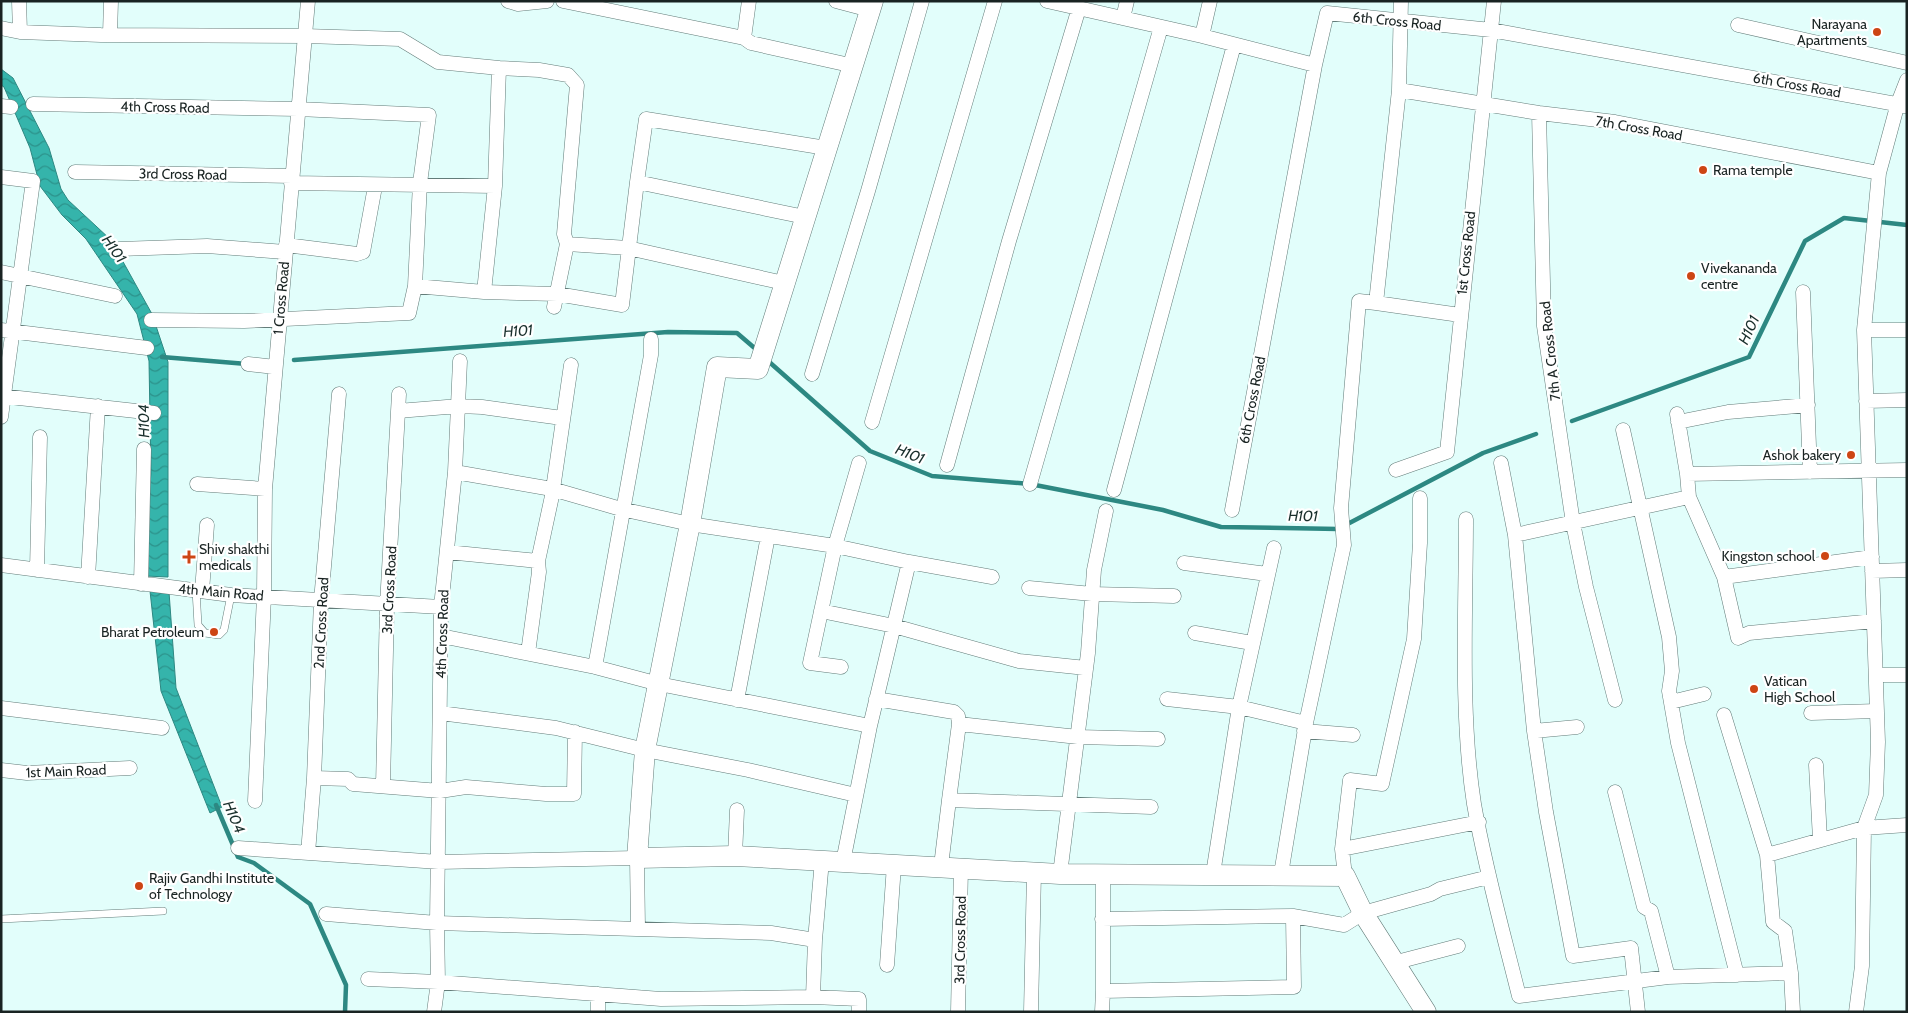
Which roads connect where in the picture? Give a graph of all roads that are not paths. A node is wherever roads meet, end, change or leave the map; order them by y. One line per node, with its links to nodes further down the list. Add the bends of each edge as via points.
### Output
1 (19, 1): 25 (street)
2 (111, 1): 26 (street)
3 (308, 1): 27 (street, 1 Cross Road)
4 (508, 1): 5 (street, via 518,4)
5 (547, 1)
6 (563, 1): 29 (street)
7 (749, 1): 29 (street)
8 (836, 1): 16 (street)
9 (922, 1): 77 (street)
10 (995, 1): 90 (street)
11 (1047, 1): 18 (street)
12 (1126, 1): 19 (street)
13 (1210, 1): 28 (street)
14 (1401, 1): 20 (street)
15 (1494, 1): 24 (street, 1st Cross Road)
16 (872, 6): 33 (street)
17 (1328, 7): 20 (street, 6th Cross Road); 32 (street, 6th Cross Road)
18 (1078, 8): 19 (street); 96 (street)
19 (1123, 18): 22 (street)
20 (1400, 22): 24 (street, 6th Cross Road); 36 (street)
21 (1738, 25): 31 (street)
22 (1161, 27): 28 (street); 104 (street)
23 (1, 28): 25 (street)
24 (1491, 30): 38 (street, 1st Cross Road); 39 (street, 6th Cross Road)
25 (20, 32): 26 (street)
26 (110, 34): 27 (street)
27 (305, 36): 34 (street, via 400,39 438,62); 40 (street, 1 Cross Road)
28 (1202, 36): 30 (street)
29 (744, 38): 33 (street, via 751,43)
30 (1234, 45): 32 (street); 107 (street)
31 (1907, 62)
32 (1315, 65): 112 (street, 6th Cross Road)
33 (854, 66): 42 (street)
34 (499, 68): 49 (street); 52 (street, via 568,75 577,85 564,234)
35 (1907, 80): 39 (street)
36 (1399, 90): 38 (street, 7th Cross Road); 64 (street)
37 (33, 104): 40 (street, 4th Cross Road)
38 (1482, 104): 41 (street, 7th Cross Road); 65 (street, 1st Cross Road)
39 (1902, 104): 44 (street)
40 (298, 109): 46 (street, 1 Cross Road); 48 (street, 4th Cross Road, via 429,115)
41 (1539, 113): 44 (street, 7th Cross Road, via 1615,122); 115 (street, 7th A Cross Road, via 1544,326)
42 (826, 148): 47 (street, via 646,119); 51 (street)
43 (75, 172): 46 (street, 3rd Cross Road)
44 (1879, 173): 68 (street)
45 (1, 177): 57 (street, via 33,181)
46 (292, 180): 48 (street, 3rd Cross Road); 53 (street, 1 Cross Road)
47 (636, 182): 51 (street); 54 (street)
48 (420, 183): 49 (street, 3rd Cross Road); 59 (street)
49 (495, 186): 60 (street)
50 (374, 192): 53 (street, via 362,252)
51 (805, 217): 58 (street)
52 (567, 244): 54 (street); 63 (street)
53 (285, 248): 55 (street); 67 (street, 1 Cross Road)
54 (628, 248): 58 (street); 63 (street, via 622,305)
55 (120, 249)
56 (1, 272): 57 (street)
57 (20, 275): 62 (street); 70 (street)
58 (784, 283): 116 (street, via 758,369 717,367)
59 (415, 286): 60 (street); 67 (street, via 409,313)
60 (484, 292): 63 (street)
61 (1803, 292): 85 (street)
62 (115, 296)
63 (556, 300)
64 (1376, 303): 65 (street); 171 (street, via 1359,301 1341,508 1344,545)
65 (1460, 315): 97 (street, 1st Cross Road, via 1447,452)
66 (151, 320): 67 (street)
67 (280, 320): 76 (street, 1 Cross Road)
68 (1864, 330): 69 (street); 82 (street)
69 (1907, 330)
70 (7, 331): 72 (street); 80 (street)
71 (650, 340): 111 (street, via 651,355)
72 (147, 348)
73 (460, 361): 84 (street, 4th Cross Road)
74 (248, 364): 76 (street)
75 (572, 365): 89 (street)
76 (275, 367): 105 (street, 1 Cross Road)
77 (812, 374)
78 (339, 394): 141 (street, 2nd Cross Road)
79 (399, 394): 86 (street, 3rd Cross Road)
80 (3, 397): 83 (street); 88 (street)
81 (1907, 400): 82 (street)
82 (1866, 401): 99 (street)
83 (98, 406): 87 (street); 131 (street)
84 (459, 406): 86 (street); 89 (street); 100 (street, 4th Cross Road)
85 (1808, 406): 101 (street); 102 (street, via 1678,417)
86 (398, 411): 142 (street, 3rd Cross Road)
87 (154, 413)
88 (1, 417)
89 (562, 418): 106 (street)
90 (872, 422)
91 (1624, 430): 110 (street)
92 (40, 437): 128 (street)
93 (144, 449): 134 (street)
94 (859, 463): 120 (street)
95 (1501, 463): 118 (street)
96 (947, 464)
97 (1396, 470)
98 (1907, 470): 99 (street)
99 (1868, 471): 101 (street); 126 (street)
100 (455, 472): 106 (street); 122 (street, 4th Cross Road)
101 (1810, 472): 102 (street)
102 (1687, 474): 108 (street)
103 (198, 484): 105 (street)
104 (1030, 484)
105 (265, 489): 139 (street, 1 Cross Road)
106 (552, 490): 111 (street); 123 (street)
107 (1114, 490)
108 (1689, 497): 110 (street); 133 (street)
109 (1420, 498): 198 (street, via 1414,639 1382,784 1350,780)
110 (1639, 506): 115 (street); 162 (street, via 1669,636)
111 (621, 510): 116 (street); 151 (street)
112 (1232, 510)
113 (1106, 511): 137 (street)
114 (1466, 519): 193 (street, via 1467,726 1474,804)
115 (1573, 523): 118 (street); 161 (street, 7th A Cross Road)
116 (690, 524): 119 (street); 156 (street)
117 (207, 525): 136 (street)
118 (1515, 535): 174 (street)
119 (768, 536): 120 (street); 160 (street)
120 (835, 546): 124 (street); 144 (street)
121 (1274, 548): 130 (street)
122 (447, 552): 123 (street); 143 (street, 4th Cross Road)
123 (538, 561): 150 (street)
124 (909, 562): 132 (street); 146 (street)
125 (1184, 563): 130 (street)
126 (1872, 564): 129 (street); 133 (street); 145 (street)
127 (1, 565): 128 (street, 4th Main Road)
128 (38, 570): 131 (street, 4th Main Road)
129 (1907, 570)
130 (1267, 574): 149 (street)
131 (88, 576): 134 (street, 4th Main Road)
132 (992, 577)
133 (1724, 577): 145 (street, via 1738,638 1748,633)
134 (141, 584): 136 (street, 4th Main Road)
135 (1029, 588): 137 (street)
136 (199, 591): 138 (street, 4th Main Road); 138 (lane, via 198,625 205,633 219,635 224,630)
137 (1092, 594): 140 (street); 153 (street)
138 (231, 595): 139 (street, 4th Main Road)
139 (264, 596): 141 (street, 4th Main Road); 189 (street, 1 Cross Road)
140 (1174, 596)
141 (321, 601): 142 (street, 4th Main Road); 183 (street, 2nd Cross Road)
142 (387, 604): 143 (street, 4th Main Road); 184 (street, 3rd Cross Road)
143 (441, 607): 148 (street, 4th Cross Road)
144 (821, 611): 146 (street); 152 (street, via 810,663)
145 (1874, 621): 154 (street)
146 (894, 626): 153 (street, via 1019,661); 158 (street)
147 (1195, 633): 149 (street)
148 (441, 636): 150 (street); 166 (street, 4th Cross Road)
149 (1252, 643): 163 (street)
150 (528, 653): 151 (street)
151 (595, 667): 156 (street)
152 (841, 667)
153 (1086, 668): 177 (street)
154 (1876, 674): 155 (street); 165 (street)
155 (1907, 675)
156 (659, 684): 160 (street); 179 (street)
157 (1704, 694): 162 (street)
158 (876, 699): 169 (street, via 954,712); 170 (street)
159 (1167, 699): 163 (street)
160 (737, 700): 170 (street)
161 (1615, 700)
162 (1671, 702): 229 (street, via 1678,743)
163 (1240, 707): 171 (street); 212 (street)
164 (1, 708): 173 (street)
165 (1877, 711): 167 (street); 195 (street, via 1876,795)
166 (440, 713): 175 (street); 185 (street, 4th Cross Road)
167 (1811, 714)
168 (1724, 715): 200 (street)
169 (959, 724): 177 (street); 188 (street)
170 (870, 726): 187 (street)
171 (1305, 727): 176 (street); 213 (street)
172 (1577, 727): 174 (street)
173 (162, 728)
174 (1534, 731): 232 (street, via 1572,956 1631,948)
175 (575, 732): 179 (street); 185 (street, via 574,794 466,787)
176 (1353, 735)
177 (1078, 737): 178 (street); 190 (street)
178 (1158, 739)
179 (645, 750): 187 (street); 202 (street)
180 (1816, 765): 196 (street)
181 (130, 768): 182 (street, 1st Main Road, via 27,773)
182 (1, 770)
183 (314, 778): 184 (street); 199 (street, 2nd Cross Road)
184 (383, 786): 185 (street)
185 (440, 791): 204 (street, 4th Cross Road)
186 (1615, 792): 230 (street, via 1644,906 1651,910 1656,924)
187 (856, 795): 205 (street)
188 (949, 800): 190 (street); 207 (street)
189 (255, 801)
190 (1067, 804): 191 (street); 210 (street)
191 (1151, 807)
192 (737, 810): 201 (street)
193 (1479, 822): 198 (street); 215 (street)
194 (1907, 825): 195 (street)
195 (1864, 828): 196 (street); 246 (street, via 1862,966)
196 (1820, 839): 200 (street)
197 (238, 848): 199 (street)
198 (1342, 849): 214 (street)
199 (308, 853): 204 (street)
200 (1767, 855): 228 (street, via 1773,922 1785,931)
201 (735, 856): 202 (street); 203 (street)
202 (636, 858): 204 (street); 223 (street)
203 (822, 860): 205 (street); 224 (street)
204 (439, 862): 222 (street, 4th Cross Road)
205 (843, 862): 206 (street)
206 (894, 865): 207 (street); 227 (street)
207 (941, 866): 208 (street)
208 (961, 867): 209 (street); 240 (street, 3rd Cross Road)
209 (1034, 872): 210 (street); 241 (street)
210 (1060, 874): 211 (street)
211 (1103, 874): 212 (street); 221 (street)
212 (1213, 874): 213 (street)
213 (1281, 874): 214 (street)
214 (1345, 876): 217 (street)
215 (1489, 876): 217 (street); 232 (street, via 1520,996)
216 (164, 911): 220 (lane)
217 (1363, 913): 219 (street, via 1344,925); 226 (street)
218 (326, 914): 222 (street)
219 (1294, 916): 221 (street); 234 (street, via 1294,987)
220 (1, 919)
221 (1102, 919): 234 (street)
222 (437, 922): 223 (street); 233 (street, 4th Cross Road)
223 (638, 928): 224 (street, via 771,933)
224 (815, 940): 236 (street)
225 (1458, 946): 226 (street)
226 (1393, 963): 243 (street)
227 (887, 965)
228 (1791, 973): 229 (street); 245 (street)
229 (1737, 975): 230 (street)
230 (1668, 977): 232 (street)
231 (368, 979): 233 (street)
232 (1636, 980): 244 (street)
233 (438, 982): 235 (street); 238 (street, 4th Cross Road)
234 (1103, 991): 242 (street)
235 (598, 994): 236 (street, via 661,999); 239 (street)
236 (813, 997): 237 (street)
237 (859, 1005)
238 (434, 1012)
239 (598, 1012)
240 (958, 1012)
241 (1030, 1012)
242 (1102, 1012)
243 (1426, 1012)
244 (1638, 1012)
245 (1793, 1012)
246 (1856, 1012)

